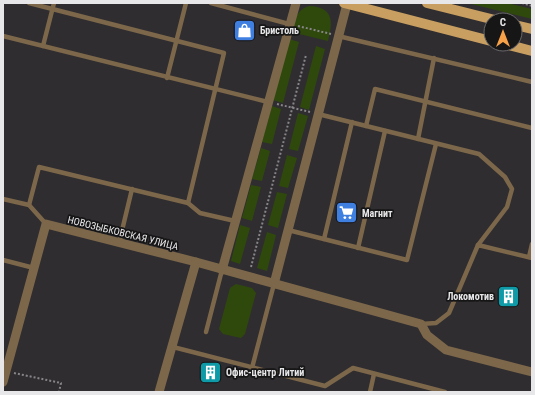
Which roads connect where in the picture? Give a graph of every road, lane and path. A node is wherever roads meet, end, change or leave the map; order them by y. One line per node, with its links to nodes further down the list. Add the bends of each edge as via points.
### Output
1 (29, 3): 10 (lane)
2 (54, 3): 10 (lane)
3 (186, 3): 16 (lane)
4 (211, 3): 12 (lane)
5 (296, 3): 12 (street)
6 (346, 3): 14 (street); 15 (main road)
7 (428, 3): 11 (main road)
8 (522, 3): 9 (path)
9 (532, 6)
10 (52, 9): 16 (lane); 17 (lane)
11 (483, 17)
12 (289, 24): 14 (path); 24 (street)
13 (3, 36): 17 (lane)
14 (338, 36): 19 (lane); 26 (street)
15 (483, 38)
16 (177, 40): 20 (lane); 22 (lane, via 224,53)
17 (43, 46): 20 (lane)
18 (306, 55): 25 (path)
19 (434, 58): 21 (lane); 23 (lane)
20 (167, 78): 22 (lane)
21 (532, 82)
22 (215, 89): 24 (lane); 35 (lane)
23 (425, 101): 28 (lane, via 375,89); 29 (lane); 31 (lane)
24 (268, 102): 25 (path); 37 (street)
25 (292, 108): 26 (path); 48 (path)
26 (318, 114): 27 (lane); 39 (street)
27 (352, 122): 28 (lane); 40 (lane)
28 (366, 126): 30 (lane)
29 (532, 128)
30 (385, 131): 31 (lane); 44 (lane)
31 (418, 139): 32 (lane)
32 (436, 144): 43 (lane, via 479,154 505,176 512,189 507,207); 44 (lane, via 407,260)
33 (132, 189): 35 (lane); 36 (lane, via 39,167); 41 (lane)
34 (3, 199): 36 (lane)
35 (188, 203): 37 (lane, via 200,213)
36 (29, 205): 38 (lane)
37 (234, 221): 50 (street)
38 (46, 224): 41 (street, НОВОЗЫБКОВСКАЯ УЛИЦА); 49 (street)
39 (288, 230): 40 (lane); 51 (street)
40 (324, 239): 44 (lane)
41 (120, 243): 47 (street, НОВОЗЫБКОВСКАЯ УЛИЦА)
42 (532, 244): 45 (lane)
43 (478, 245): 45 (lane); 52 (lane, via 449,313 436,323)
44 (358, 248)
45 (530, 258)
46 (3, 260): 49 (lane)
47 (196, 262): 50 (street, НОВОЗЫБКОВСКАЯ УЛИЦА); 54 (street)
48 (251, 267)
49 (34, 268): 56 (street)
50 (222, 270): 51 (street, НОВОЗЫБКОВСКАЯ УЛИЦА); 53 (lane)
51 (274, 284): 52 (street, НОВОЗЫБКОВСКАЯ УЛИЦА); 55 (lane)
52 (421, 324): 57 (street, via 426,335 446,350)
53 (206, 332)
54 (173, 347): 55 (lane); 61 (street)
55 (252, 368): 58 (lane, via 325,386 353,368)
56 (6, 371): 59 (street); 60 (path, via 60,383)
57 (532, 372)
58 (374, 374): 62 (lane); 63 (lane)
59 (3, 382)
60 (59, 392)
61 (159, 392)
62 (370, 392)
63 (445, 392)

